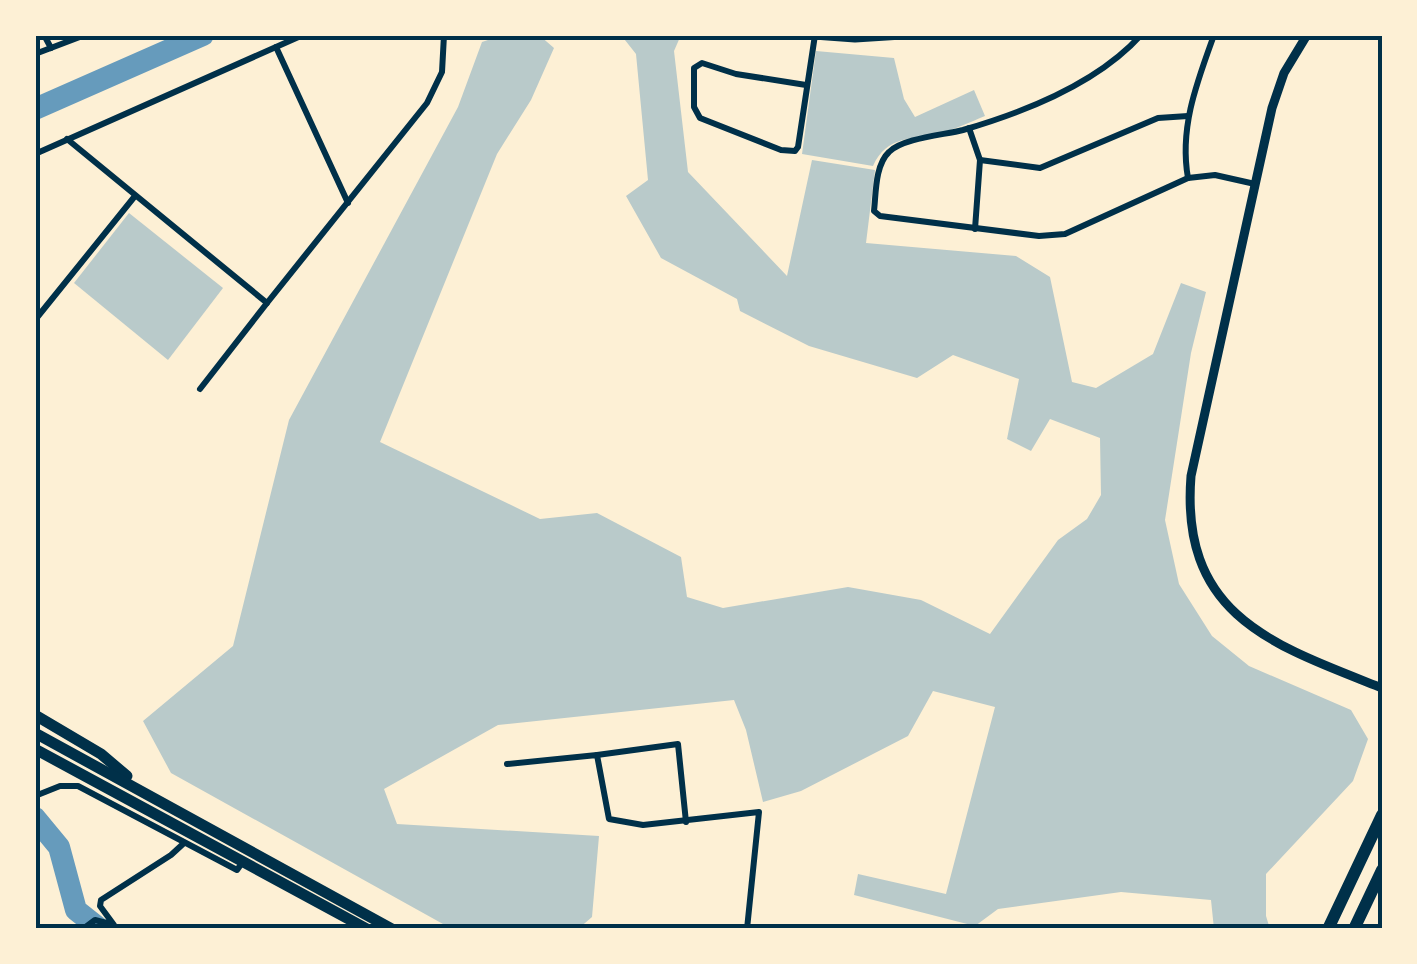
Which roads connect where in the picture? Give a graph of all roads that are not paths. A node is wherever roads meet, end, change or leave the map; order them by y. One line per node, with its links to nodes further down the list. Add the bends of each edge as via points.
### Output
1 (44, 35): 11 (street)
2 (85, 35): 11 (street)
3 (302, 35): 10 (street)
4 (444, 35): 22 (street, via 442,72 428,103)
5 (814, 35): 6 (street); 13 (street)
6 (902, 35)
7 (1141, 35): 15 (street, via 1074,86)
8 (1214, 35): 14 (street)
9 (1306, 35): 20 (street, via 1272,108)
10 (276, 47): 16 (street); 22 (street)
11 (51, 48): 12 (street)
12 (35, 54)
13 (806, 85): 13 (street, via 795,151 700,118 694,108 694,68 702,63)
14 (1188, 116): 18 (street, via 1158,118 1040,168); 19 (street)
15 (969, 128): 18 (street); 23 (street, via 888,152 874,212)
16 (67, 139): 17 (street); 21 (street)
17 (35, 154)
18 (980, 160): 23 (street)
19 (1188, 178): 20 (street); 23 (street, via 1065,234)
20 (1256, 185): 27 (street, via 1191,476 1196,545 1215,590 1248,626 1289,651)
21 (134, 196): 24 (street); 25 (street)
22 (348, 203): 24 (street)
23 (975, 228)
24 (267, 304): 26 (street)
25 (35, 320)
26 (200, 389)
27 (1382, 688)
28 (35, 715): 33 (highway, via 102,754)
29 (35, 732): 33 (highway)
30 (35, 750): 38 (highway)
31 (597, 755): 32 (street); 36 (street, via 609,819); 36 (street, via 678,744)
32 (506, 764)
33 (147, 792): 42 (highway)
34 (35, 796): 37 (street, via 78,786)
35 (1382, 815): 44 (highway)
36 (686, 822): 43 (street, via 759,812)
37 (183, 844): 38 (street, via 237,870); 40 (street, via 100,900 114,925)
38 (243, 862): 41 (highway)
39 (1382, 870): 45 (highway)
40 (88, 925)
41 (368, 929)
42 (392, 929)
43 (746, 929)
44 (1328, 929)
45 (1354, 929)

